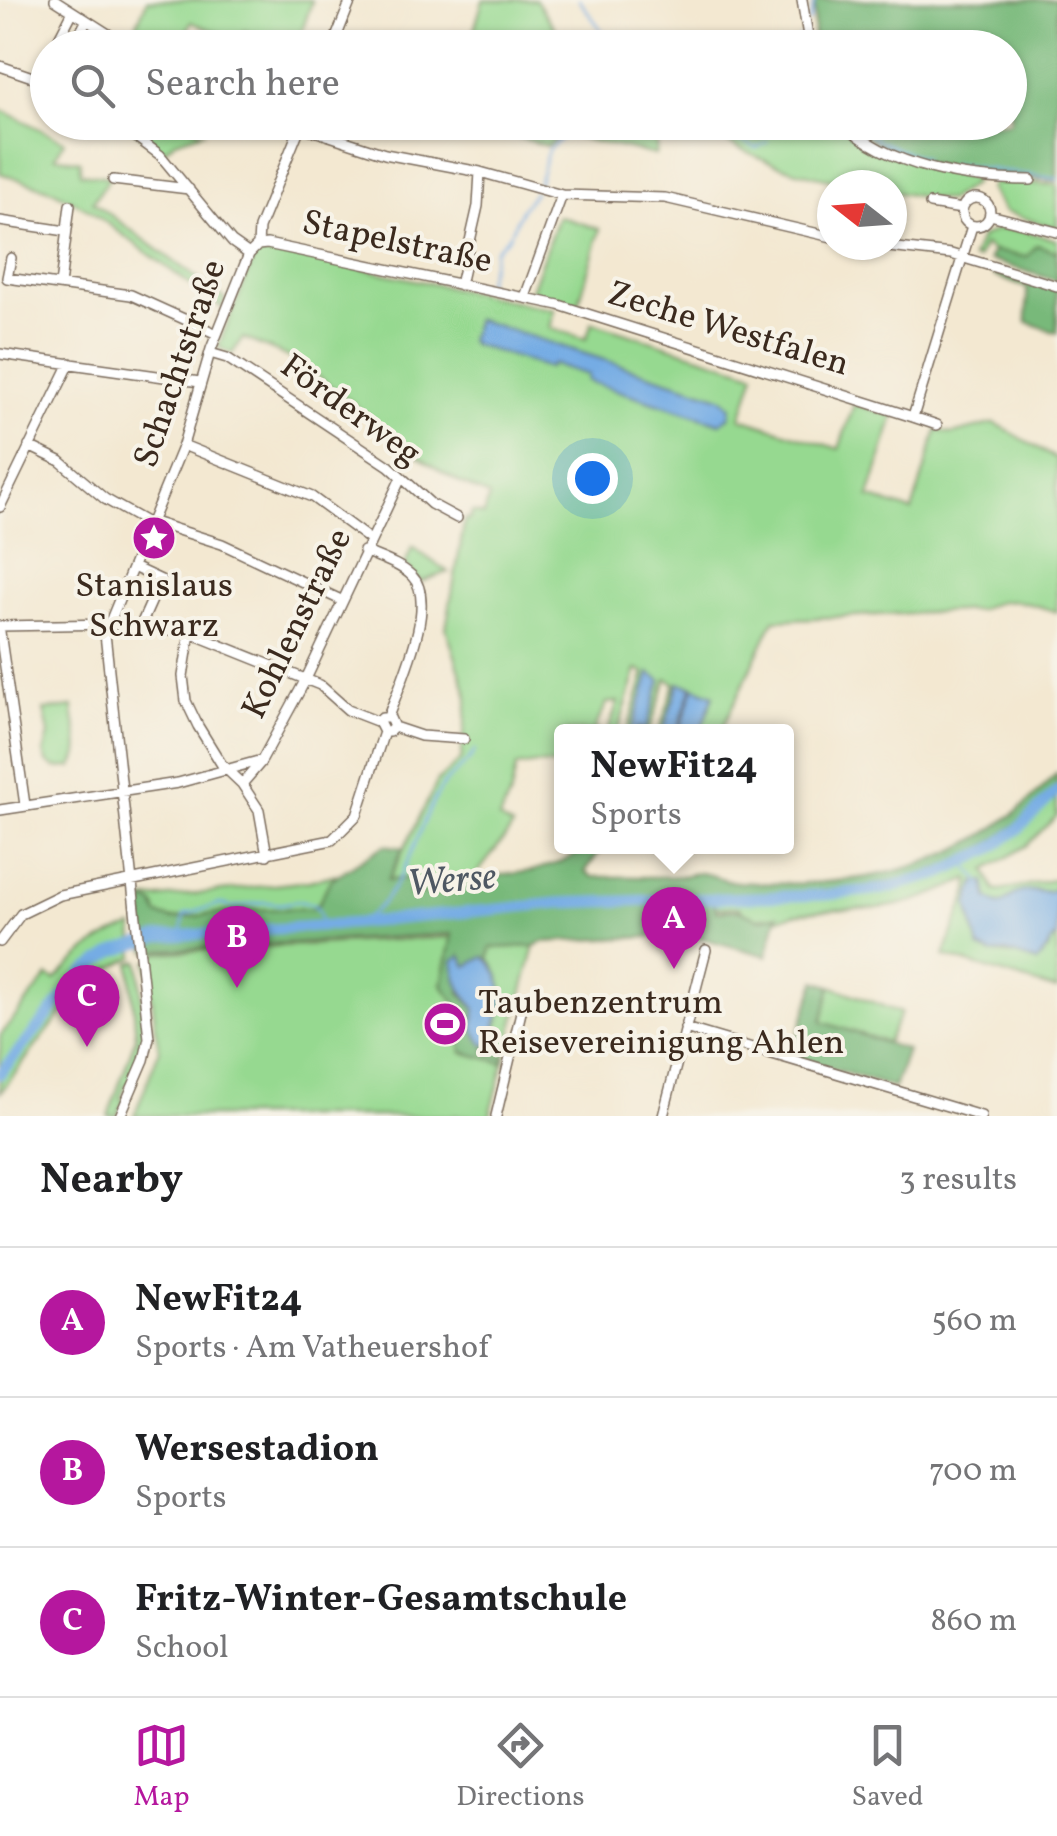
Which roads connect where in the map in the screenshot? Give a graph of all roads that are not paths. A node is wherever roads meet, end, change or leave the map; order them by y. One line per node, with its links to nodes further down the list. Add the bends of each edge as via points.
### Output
1 (55, 0): 4 (street)
2 (351, 0): 9 (street)
3 (802, 0): 10 (street)
4 (72, 12): 5 (street); 6 (street)
5 (86, 22): 7 (street); 8 (street)
6 (63, 30)
7 (81, 30)
8 (100, 30)
9 (339, 30)
10 (807, 30)
11 (0, 66): 12 (street)
12 (30, 77)
13 (141, 140): 21 (street)
14 (295, 140): 33 (street, Schachtstraße)
15 (345, 140): 17 (street)
16 (867, 140): 18 (street, via 912,162)
17 (480, 172): 22 (street); 38 (street)
18 (986, 176): 20 (street); 23 (street)
19 (113, 180): 21 (street)
20 (1031, 180)
21 (189, 189): 35 (street)
22 (562, 196): 32 (street, via 665,198); 41 (street)
23 (980, 199): 26 (street); 27 (street)
24 (70, 204): 30 (street)
25 (930, 204): 26 (street)
26 (962, 209): 29 (street)
27 (990, 215): 29 (street, via 982,226); 31 (street)
28 (0, 221): 30 (street)
29 (972, 226): 36 (street)
30 (66, 232): 39 (street)
31 (1057, 232)
32 (817, 233)
33 (258, 245): 35 (street, Schachtstraße); 38 (street, Stapelstraße)
34 (907, 250): 36 (street)
35 (249, 254): 42 (street, Schachtstraße)
36 (962, 257): 40 (street); 47 (street)
37 (11, 258): 39 (street, via 8,278)
38 (460, 284): 41 (street, Stapelstraße)
39 (60, 285): 42 (street, via 131,294)
40 (1057, 286)
41 (525, 298): 47 (street, Zeche Westfalen)
42 (217, 334): 43 (street, Schachtstraße)
43 (210, 353): 46 (street, Schachtstraße); 51 (street, Förderweg, via 260,380)
44 (0, 354): 45 (street)
45 (70, 363): 46 (street); 50 (street)
46 (200, 382): 49 (street, Schachtstraße)
47 (913, 417): 48 (street, Zeche Westfalen)
48 (938, 425)
49 (183, 445): 54 (street, Schachtstraße); 55 (street, via 312,497)
50 (29, 446): 52 (street); 54 (street)
51 (400, 480): 53 (street, Förderweg); 55 (street, Kohlenstraße)
52 (0, 507)
53 (457, 518)
54 (152, 523): 57 (street, Schachtstraße); 58 (street, via 222,544)
55 (369, 540): 56 (street, Kohlenstraße)
56 (364, 551): 58 (street, Kohlenstraße); 66 (street, via 402,568 422,590 418,628)
57 (133, 567): 59 (street, Schachtstraße); 60 (street, via 160,580)
58 (341, 600): 63 (street, Kohlenstraße)
59 (106, 625): 60 (street); 61 (street); 73 (street)
60 (140, 626): 62 (street)
61 (0, 629): 65 (street)
62 (190, 633): 63 (street); 71 (street, via 186,702)
63 (306, 679): 66 (street, via 348,710); 70 (street, Kohlenstraße)
64 (0, 714): 65 (street)
65 (12, 714): 74 (street)
66 (383, 719): 67 (street); 68 (street)
67 (394, 727): 68 (street); 69 (street)
68 (384, 732): 76 (street, via 357,815 346,829 332,840)
69 (464, 738)
70 (262, 760): 71 (street, Kohlenstraße); 72 (street)
71 (228, 769): 72 (street); 73 (street, Kohlenstraße)
72 (242, 784): 76 (street, via 260,810)
73 (123, 792): 74 (street, Kohlenstraße); 77 (street)
74 (26, 806): 75 (street, Kohlenstraße)
75 (0, 810)
76 (267, 855): 77 (street)
77 (133, 880): 78 (street, via 28,909); 82 (street, via 148,1044)
78 (0, 942)
79 (706, 950): 81 (street)
80 (522, 1008): 83 (street)
81 (685, 1028): 84 (street); 85 (street)
82 (120, 1116)
83 (496, 1116)
84 (663, 1116)
85 (981, 1116)

